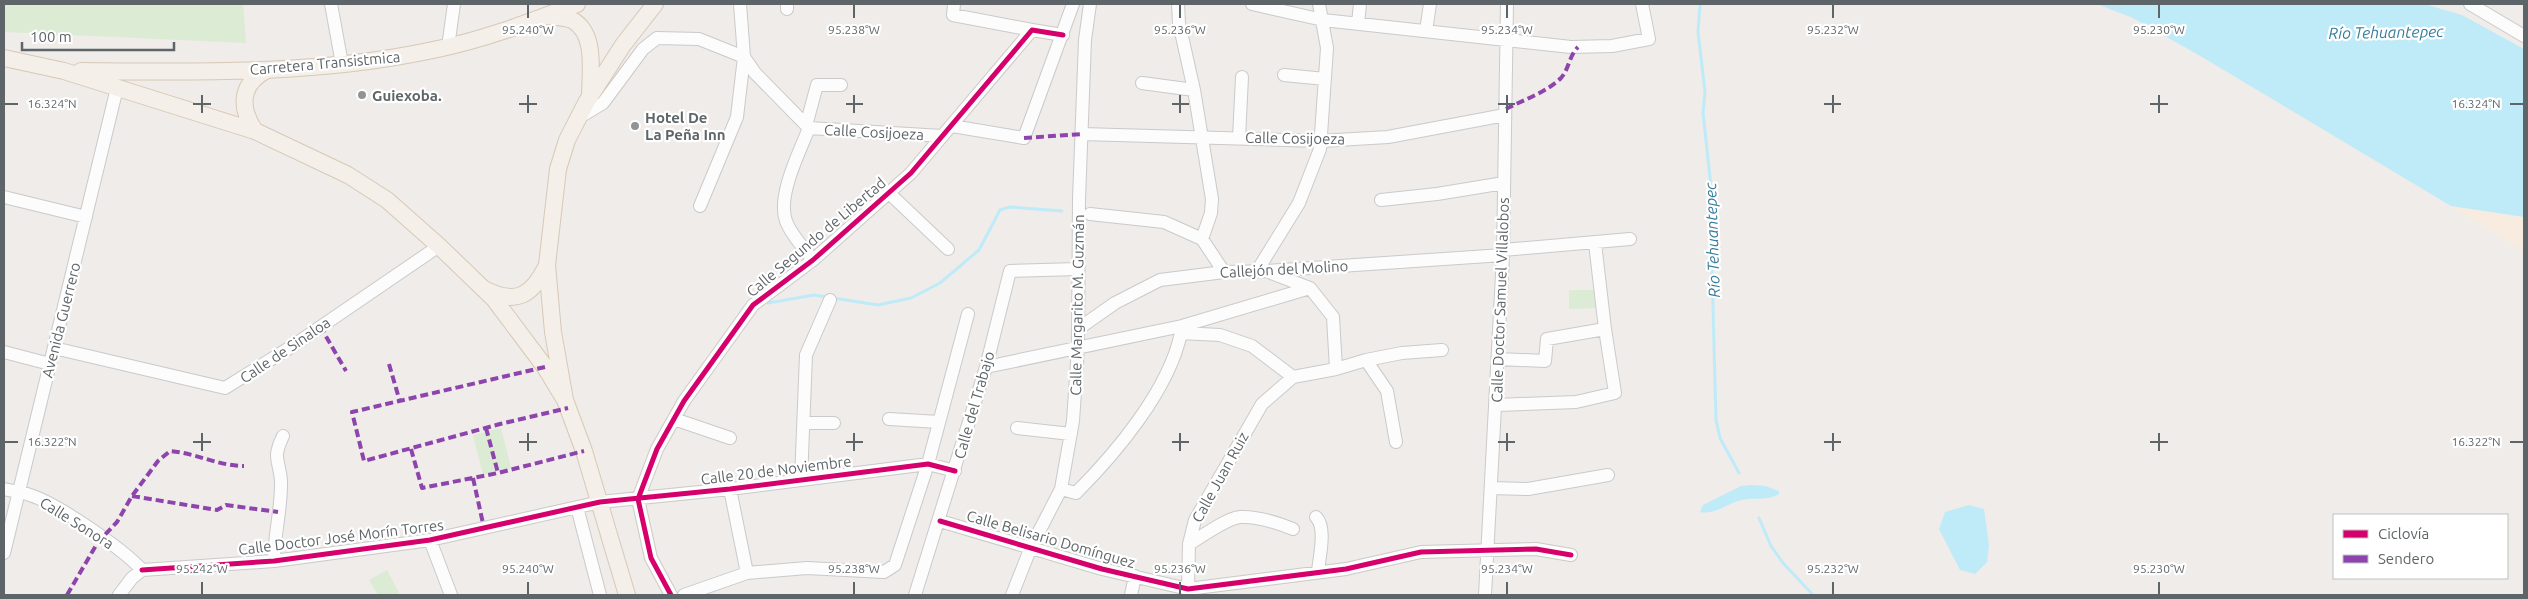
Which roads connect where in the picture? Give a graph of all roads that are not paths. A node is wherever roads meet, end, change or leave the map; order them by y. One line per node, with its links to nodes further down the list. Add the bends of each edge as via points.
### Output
1 (331, 4): 28 (street)
2 (454, 4): 25 (street)
3 (577, 4): 17 (main road, Carretera Transistmica)
4 (655, 4): 38 (main road, via 623,45)
5 (740, 4): 26 (street)
6 (954, 4): 20 (street, via 953,14)
7 (1073, 4): 22 (street)
8 (1090, 4): 44 (street, Calle Margarito M. Guzmán, via 1084,40)
9 (1178, 4): 37 (street, via 1179,24)
10 (1252, 4): 18 (street)
11 (1319, 4): 18 (street)
12 (1360, 4): 19 (street)
13 (1430, 4): 21 (street)
14 (1507, 4): 24 (street, Calle Doctor Samuel Villalobos)
15 (1642, 4): 24 (street, via 1649,39 1612,46 1571,47)
16 (2470, 4): 23 (street)
17 (548, 16): 25 (main road, Carretera Transistmica); 38 (main road, via 571,20 586,36 590,47)
18 (1323, 20): 19 (street); 33 (street, via 1327,48)
19 (1358, 23): 21 (street)
20 (1032, 30): 22 (street); 41 (street, Calle Segundo de Libertad)
21 (1426, 31): 24 (street)
22 (1063, 35): 41 (street, via 1024,138)
23 (2524, 36)
24 (1508, 39): 39 (street, Calle Doctor Samuel Villalobos)
25 (448, 47): 28 (main road, Carretera Transistmica)
26 (744, 57): 40 (street, via 698,38 657,38 643,49 604,103); 42 (street, Calle Cosijoeza, via 755,73); 53 (street, via 737,117)
27 (4, 58): 30 (main road)
28 (342, 64): 29 (main road, Carretera Transistmica)
29 (267, 70): 30 (main road, Carretera Transistmica); 43 (main road, via 254,76 244,98 247,115)
30 (64, 71): 36 (main road)
31 (1284, 75): 33 (street)
32 (1242, 77): 47 (street)
33 (1325, 79): 48 (street)
34 (1142, 83): 37 (street)
35 (840, 85): 42 (street, via 817,85 807,122)
36 (117, 88): 43 (main road); 55 (street, Avenida Guerrero)
37 (1194, 90): 46 (street)
38 (590, 97): 40 (main road)
39 (1505, 115): 48 (street, Calle Cosijoeza, via 1388,137); 49 (street, Calle Doctor Samuel Villalobos)
40 (576, 119): 63 (main road, via 558,169)
41 (952, 126): 45 (street, Calle Segundo de Libertad)
42 (809, 128): 45 (street, Calle Cosijoeza); 62 (street, via 790,176 784,209 791,230)
43 (256, 131): 59 (main road, via 348,175 387,200)
44 (1082, 134): 46 (street, Calle Cosijoeza); 64 (street, Calle Margarito M. Guzmán)
45 (942, 136): 50 (street, Calle Segundo de Libertad)
46 (1202, 138): 47 (street, Calle Cosijoeza); 56 (street, via 1212,199)
47 (1239, 138): 48 (street, Calle Cosijoeza)
48 (1320, 141): 65 (street, via 1320,149 1299,203)
49 (1504, 182): 52 (street); 61 (street, Calle Doctor Samuel Villalobos)
50 (889, 193): 60 (street); 62 (street, Calle Segundo de Libertad)
51 (4, 197): 55 (street)
52 (1381, 200)
53 (700, 206)
54 (1090, 214): 56 (street, via 1164,222)
55 (86, 217): 74 (street, Avenida Guerrero)
56 (1202, 239): 66 (street)
57 (1630, 239): 58 (street, Callejón del Molino)
58 (1595, 242): 61 (street, Callejón del Molino); 72 (street)
59 (439, 246): 68 (main road); 74 (street, Calle de Sinaloa, via 225,388)
60 (948, 249)
61 (1503, 252): 65 (street, Callejón del Molino); 78 (street, Calle Doctor Samuel Villalobos)
62 (813, 260): 86 (street, Calle Segundo de Libertad, via 753,305)
63 (547, 265): 68 (main road, via 536,286 520,295 498,296); 84 (main road, via 553,332)
64 (1078, 268): 71 (street, Calle Margarito M. Guzmán); 81 (street, Calle del Trabajo, via 1010,270)
65 (1262, 271): 66 (street, Callejón del Molino); 67 (street)
66 (1224, 272): 71 (street, Callejón del Molino, via 1160,280 1114,304)
67 (1310, 288): 73 (street); 82 (street, via 1333,317)
68 (484, 290): 84 (main road, via 545,367)
69 (830, 300): 89 (street, via 806,355)
70 (968, 314): 88 (street)
71 (1078, 329): 75 (street, Calle Margarito M. Guzmán)
72 (1605, 329): 78 (street, via 1547,339 1545,361); 85 (street, via 1615,393 1576,402)
73 (1182, 330): 75 (street); 83 (street, via 1220,335 1252,346); 103 (street, via 1174,357 1145,410 1076,493)
74 (54, 348): 80 (street, Avenida Guerrero)
75 (1078, 348): 81 (street); 92 (street, Calle Margarito M. Guzmán)
76 (1442, 350): 79 (street)
77 (4, 352): 80 (street)
78 (1498, 359): 85 (street, Calle Doctor Samuel Villalobos)
79 (1366, 360): 82 (street); 95 (street, via 1387,392)
80 (50, 364): 104 (street, Avenida Guerrero)
81 (986, 367): 97 (street, Calle del Trabajo)
82 (1336, 369): 83 (street)
83 (1293, 377): 112 (street, Calle Juan Ruiz, via 1262,404 1247,428 1195,520)
84 (565, 400): 106 (main road)
85 (1496, 405): 100 (street, Calle Doctor Samuel Villalobos)
86 (674, 419): 94 (street); 105 (street, Calle Segundo de Libertad, via 657,449)
87 (890, 419): 88 (street)
88 (939, 422): 96 (street)
89 (804, 423): 90 (street); 99 (street)
90 (834, 423)
91 (1018, 428): 92 (street)
92 (1071, 434): 103 (street, Calle Margarito M. Guzmán)
93 (283, 436): 117 (street, via 276,461 281,480)
94 (730, 438)
95 (1396, 442)
96 (928, 464): 97 (street, Calle 20 de Noviembre); 99 (street, Calle 20 de Noviembre); 120 (street, via 895,565 884,572 808,568)
97 (955, 471): 109 (street, Calle del Trabajo)
98 (1608, 475): 100 (street, via 1528,489)
99 (801, 480): 102 (street, Calle 20 de Noviembre)
100 (1491, 488): 114 (street, Calle Doctor Samuel Villalobos)
101 (4, 489): 104 (street, Calle Sonora)
102 (730, 489): 105 (street, Calle 20 de Noviembre); 120 (street)
103 (1061, 489): 113 (street, Calle Margarito M. Guzmán)
104 (18, 493): 115 (street, Avenida Guerrero); 118 (street, Calle Sonora, via 50,504 129,556)
105 (638, 499): 106 (street, Calle 20 de Noviembre); 127 (street, via 651,558)
106 (600, 502): 107 (street, Calle Doctor José Morín Torres); 126 (main road)
107 (577, 507): 111 (street, Calle Doctor José Morín Torres); 125 (street)
108 (1316, 517): 119 (street, via 1322,531)
109 (940, 521): 113 (street, Calle Belisario Domínguez); 129 (street, Calle del Trabajo)
110 (1293, 529): 112 (street, via 1239,517)
111 (430, 540): 117 (street, Calle Doctor José Morín Torres); 124 (street)
112 (1189, 544): 122 (street, Calle Juan Ruiz)
113 (1031, 547): 121 (street, Calle Belisario Domínguez); 130 (street, Calle Margarito M. Guzmán)
114 (1488, 550): 116 (street, Calle Belisario Domínguez, via 1536,549); 119 (street, Calle Belisario Domínguez, via 1421,552 1346,570); 132 (street, Calle Doctor Samuel Villalobos)
115 (4, 553)
116 (1571, 555)
117 (274, 561): 118 (street, Calle Doctor José Morín Torres)
118 (142, 570): 123 (street)
119 (1318, 572): 122 (street, Calle Belisario Domínguez)
120 (747, 573): 128 (street)
121 (1135, 576): 122 (street, Calle Belisario Domínguez); 131 (street)
122 (1189, 592)
123 (119, 595)
124 (451, 595)
125 (600, 595)
126 (627, 595)
127 (671, 595)
128 (684, 595)
129 (915, 595)
130 (1012, 595)
131 (1131, 595)
132 (1485, 595)

